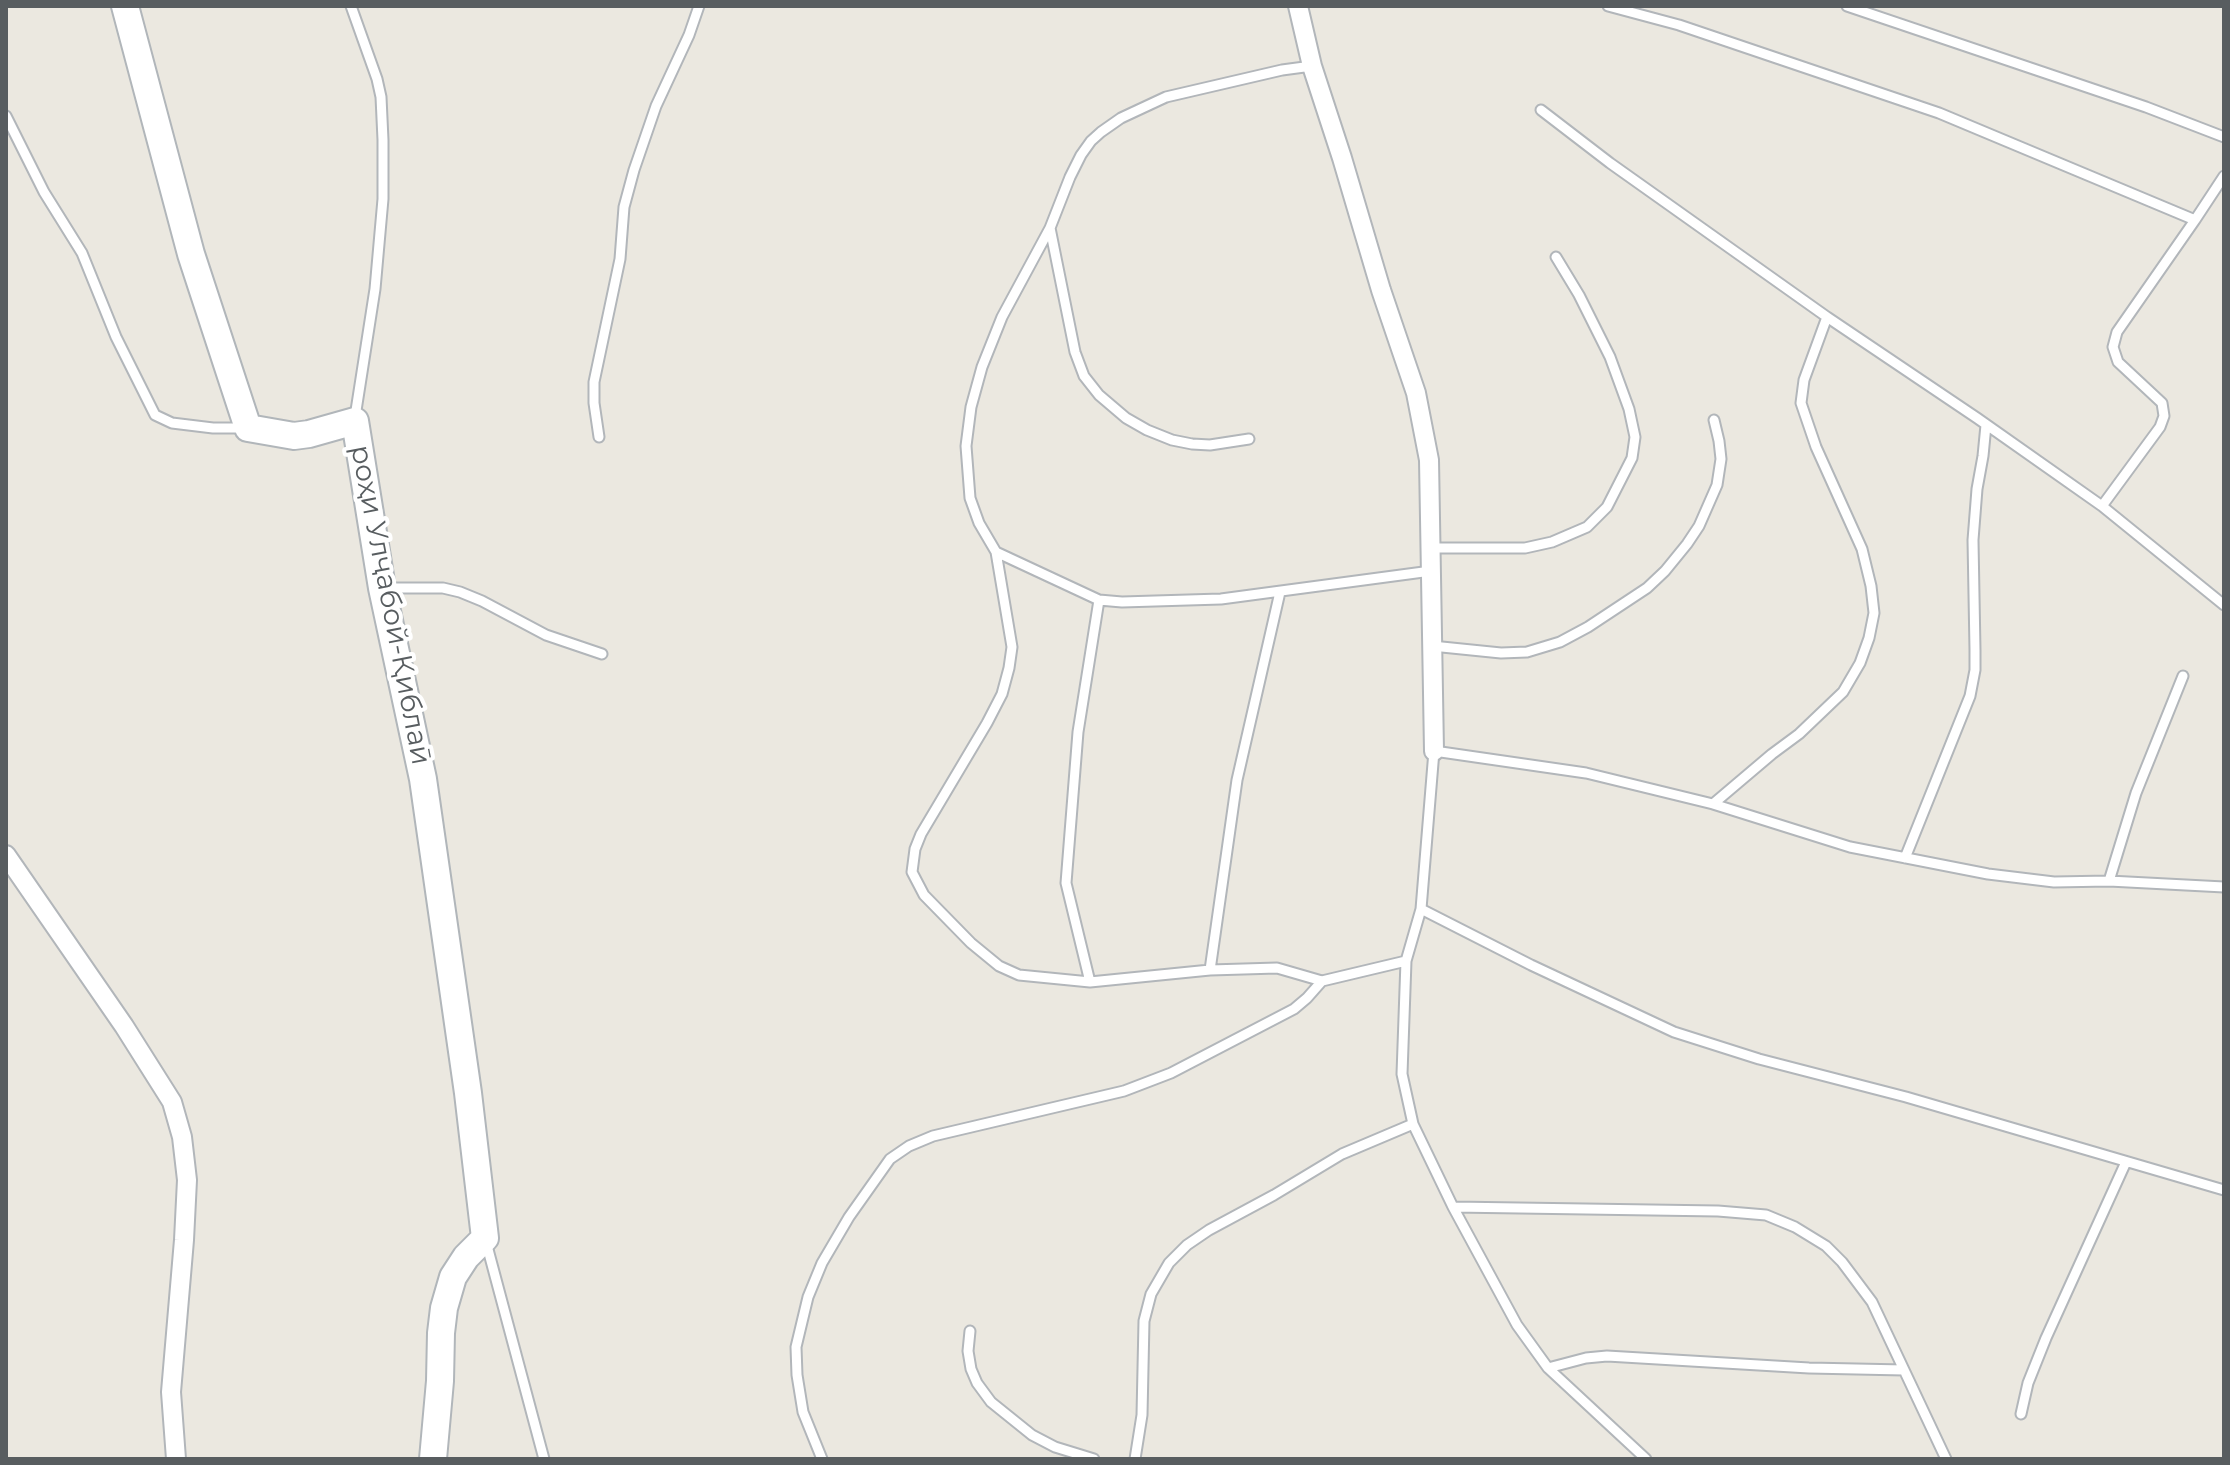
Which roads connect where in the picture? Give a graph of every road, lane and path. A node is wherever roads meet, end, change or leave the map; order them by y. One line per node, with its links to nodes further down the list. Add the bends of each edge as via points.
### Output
1 (125, 6): 19 (street, via 191,254)
2 (351, 6): 17 (lane, via 377,79 383,140 375,289)
3 (699, 6): 20 (lane, via 656,106 624,207 620,259 594,382)
4 (1298, 6): 7 (street)
5 (1608, 6): 12 (lane, via 1939,113)
6 (1847, 6): 10 (lane)
7 (1312, 66): 13 (lane, via 1166,97 1121,118 1081,155); 23 (street, via 1416,393 1429,460)
8 (1541, 110): 15 (lane)
9 (6, 116): 19 (lane, via 82,253 155,415 172,423)
10 (2224, 137)
11 (2224, 176): 12 (lane)
12 (2195, 220): 22 (lane, via 2117,332 2113,347 2118,362 2162,403 2164,416)
13 (1050, 228): 21 (lane, via 1075,352 1099,395 1126,418 1172,440 1210,445); 24 (lane, via 1002,317 971,407 966,446 970,498)
14 (1556, 257): 23 (lane, via 1610,357 1629,409 1635,437 1632,458 1607,507 1587,527 1525,548)
15 (1827, 317): 18 (lane); 34 (lane, via 1801,403 1862,549 1874,613 1869,638 1843,692)
16 (1714, 420): 30 (lane, via 1721,459 1717,485 1687,544 1647,588 1560,642 1527,652)
17 (355, 421): 19 (street, роҳи Улҷабой-Қиблаӣ, via 294,436); 26 (street, роҳи Улҷабой-Қиблаӣ)
18 (1986, 425): 22 (lane); 36 (lane, via 1973,540 1975,670 1970,696)
19 (248, 428)
20 (599, 437)
21 (1249, 439)
22 (2102, 506): 29 (lane)
23 (1431, 548): 25 (street)
24 (996, 552): 28 (lane); 43 (lane, via 1012,647 1009,668 987,723 921,834 912,872 937,910 999,966 1019,975)
25 (1431, 571): 27 (lane); 30 (street)
26 (382, 588): 31 (lane, via 460,592 546,635); 48 (street, роҳи Улҷабой-Қиблаӣ, via 423,779)
27 (1280, 592): 28 (lane, via 1154,602); 41 (lane, via 1237,780)
28 (1099, 600): 43 (lane, via 1078,732 1066,883)
29 (2224, 605)
30 (1432, 646): 33 (street)
31 (602, 654)
32 (2183, 676): 37 (lane, via 2136,793)
33 (1434, 751): 34 (lane, via 1586,773); 39 (lane)
34 (1713, 804): 36 (lane, via 1850,847)
35 (6, 855): 53 (street, via 172,1102 182,1137 187,1180 171,1392)
36 (1905, 858): 37 (lane, via 2054,882)
37 (2109, 881): 38 (lane)
38 (2224, 887)
39 (1421, 909): 40 (lane); 45 (lane, via 1674,1032)
40 (1406, 961): 42 (lane); 44 (lane, via 1402,1074)
41 (1210, 970): 42 (lane, via 1277,968); 43 (lane)
42 (1322, 981): 56 (lane, via 1294,1009 1171,1073 1124,1091 933,1136 890,1159 822,1263 796,1347 803,1412)
43 (1090, 982)
44 (1413, 1124): 47 (lane); 58 (lane, via 1342,1154 1209,1230 1169,1263 1151,1294 1144,1321 1142,1415)
45 (2126, 1162): 46 (lane); 52 (lane, via 2046,1338)
46 (2224, 1190)
47 (1453, 1207): 50 (lane, via 1517,1325); 51 (lane, via 1766,1215 1826,1246 1842,1262 1872,1302)
48 (485, 1238): 54 (street, via 453,1277 444,1308); 55 (lane)
49 (970, 1331): 57 (lane, via 971,1369 991,1402 1032,1435)
50 (1548, 1368): 51 (lane, via 1607,1356); 59 (lane)
51 (1904, 1370): 60 (lane)
52 (2021, 1414)
53 (176, 1459)
54 (433, 1459)
55 (544, 1459)
56 (822, 1459)
57 (1094, 1459)
58 (1135, 1459)
59 (1646, 1459)
60 (1946, 1459)

